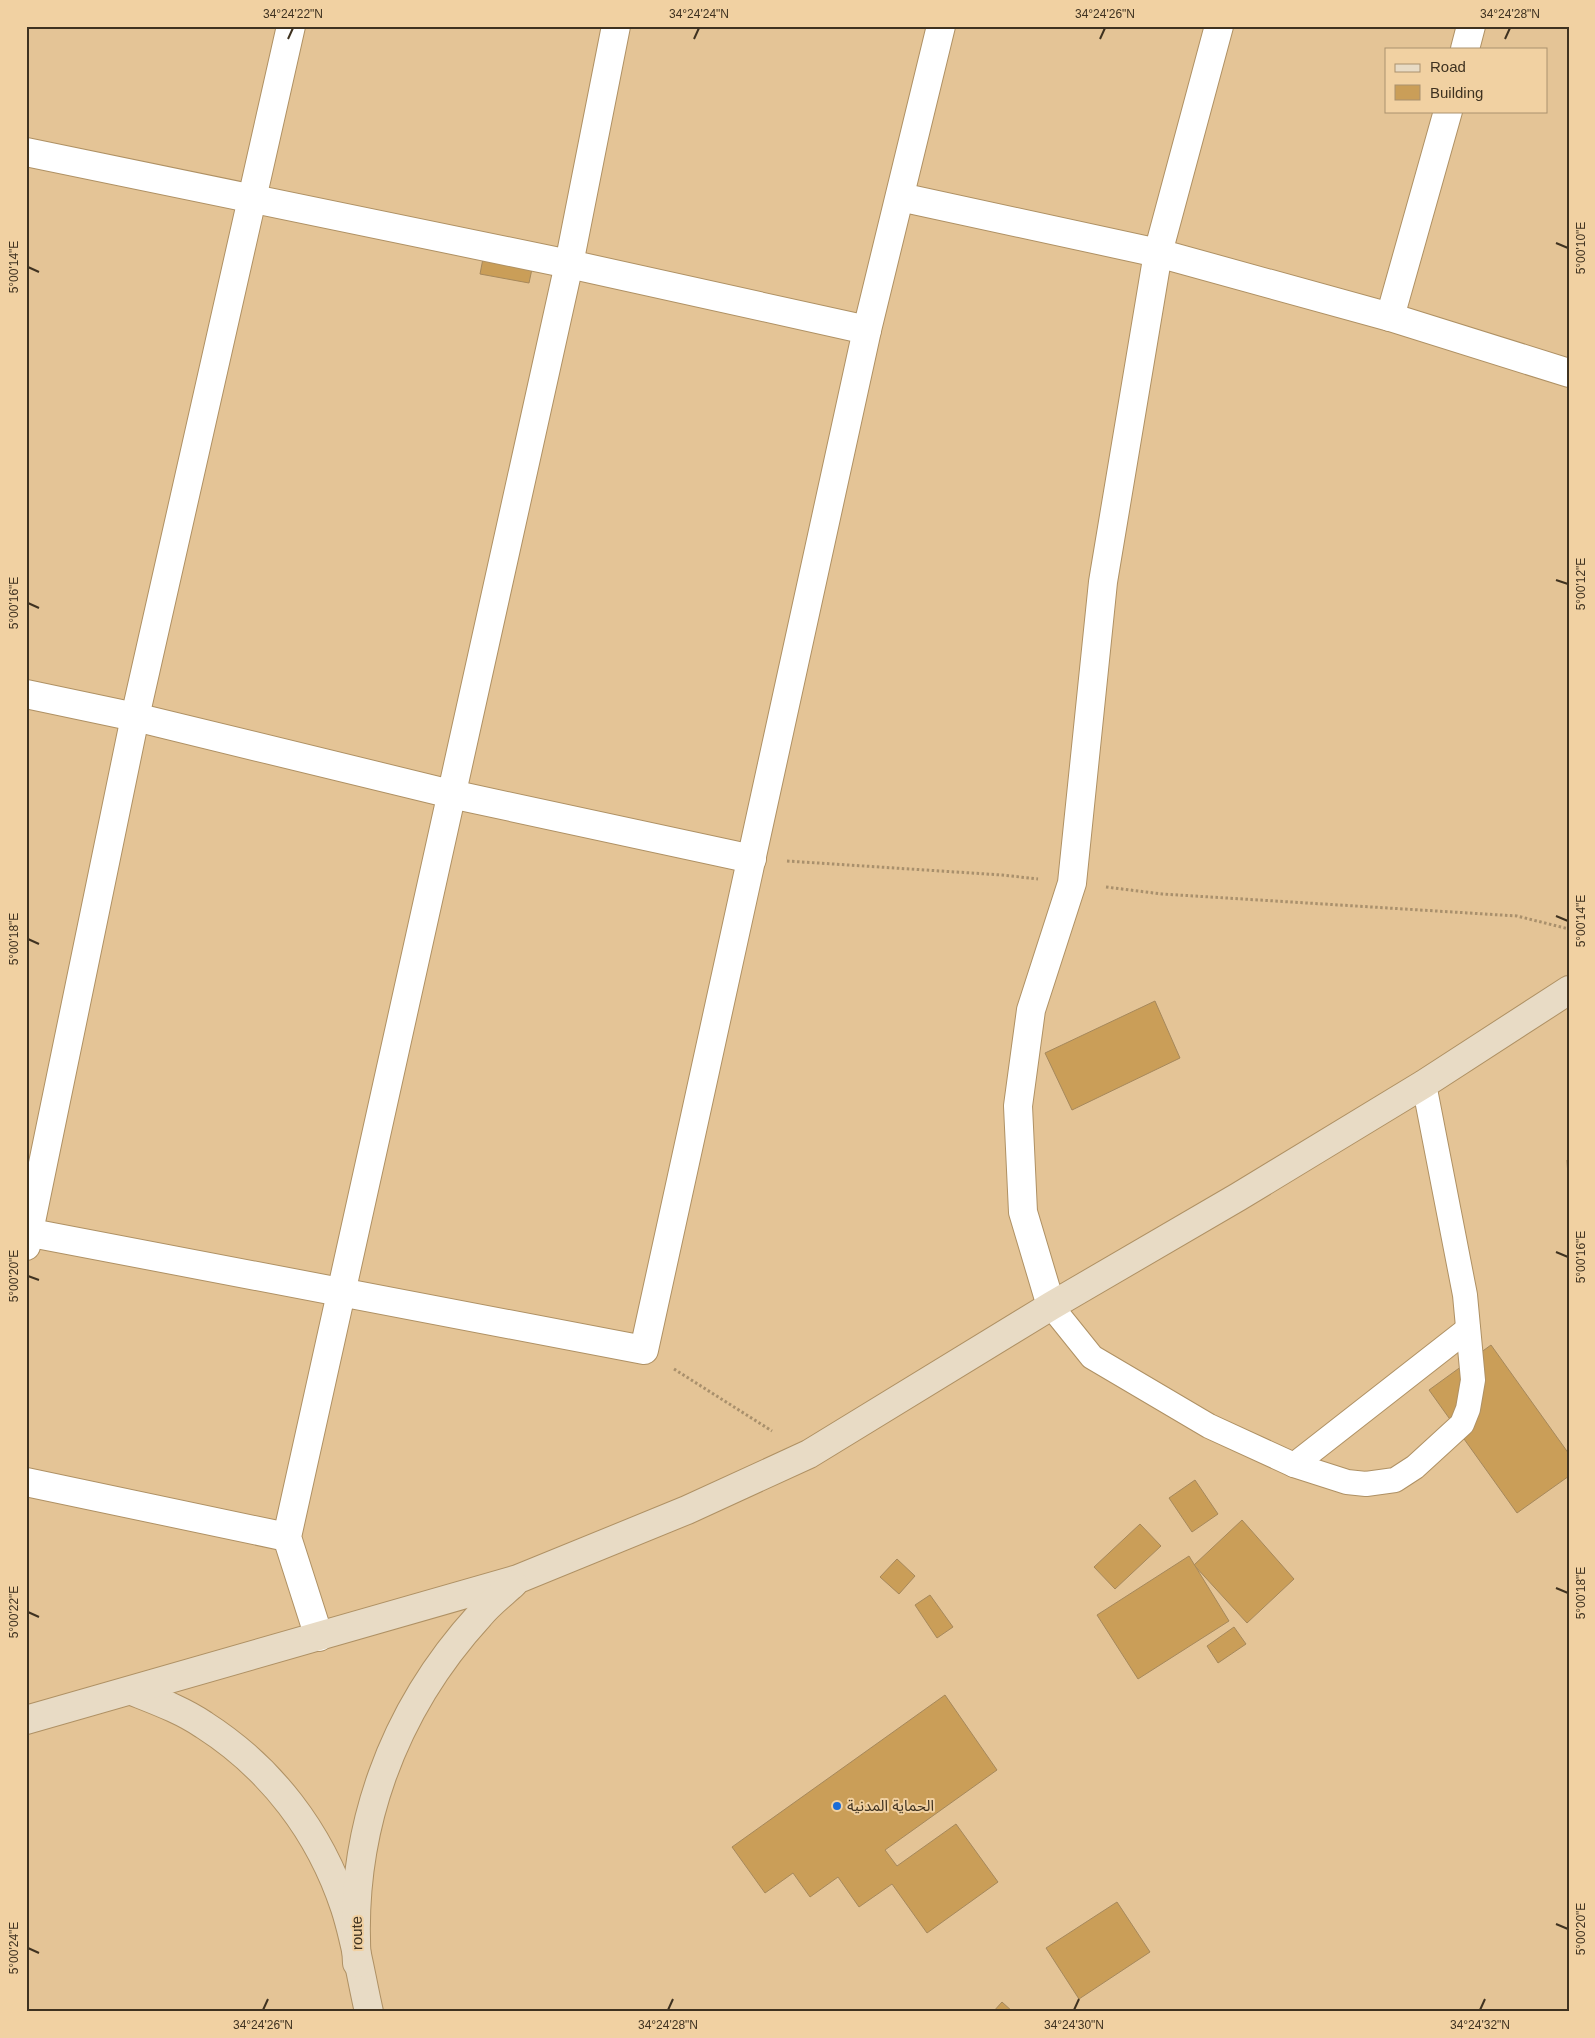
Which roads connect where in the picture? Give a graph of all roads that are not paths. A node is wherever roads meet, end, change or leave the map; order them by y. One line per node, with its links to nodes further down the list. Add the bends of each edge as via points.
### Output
1 (291, 26): 10 (street)
2 (616, 26): 12 (street)
3 (941, 26): 9 (street)
4 (1219, 26): 11 (street)
5 (1471, 26): 6 (street)
6 (1465, 48)
7 (1448, 112): 13 (street)
8 (26, 152): 10 (street)
9 (900, 197): 11 (street); 14 (street)
10 (252, 198): 12 (street); 17 (street)
11 (1158, 253): 13 (street); 24 (street, via 1103,582 1072,883 1031,1010 1018,1106 1023,1212)
12 (569, 264): 14 (street); 18 (street)
13 (1390, 317): 15 (street)
14 (867, 330): 19 (street)
15 (1569, 373)
16 (26, 694): 17 (street)
17 (135, 717): 18 (street); 22 (street)
18 (451, 794): 19 (street); 23 (street)
19 (752, 859): 23 (street, via 644,1350)
20 (1569, 990): 21 (main road)
21 (1424, 1084): 24 (main road); 25 (lane, via 1465,1295)
22 (27, 1237): 23 (street)
23 (341, 1291): 28 (street)
24 (1051, 1306): 26 (lane, via 1092,1356 1209,1426); 29 (main road, via 809,1454 687,1510)
25 (1468, 1329): 26 (lane); 26 (lane, via 1473,1380 1468,1409 1462,1424 1415,1467 1395,1480 1366,1484 1347,1482)
26 (1294, 1465)
27 (26, 1482): 28 (street)
28 (287, 1537): 30 (street)
29 (518, 1579): 30 (main road); 33 (main road, route, via 448,1652 419,1694 396,1740 377,1787 365,1834 355,1929)
30 (319, 1637): 31 (main road)
31 (132, 1690): 32 (main road); 33 (main road, route, via 203,1724 264,1773 290,1803 313,1836 331,1871 345,1909)
32 (26, 1720)
33 (357, 1963): 34 (main road)
34 (369, 2012)

